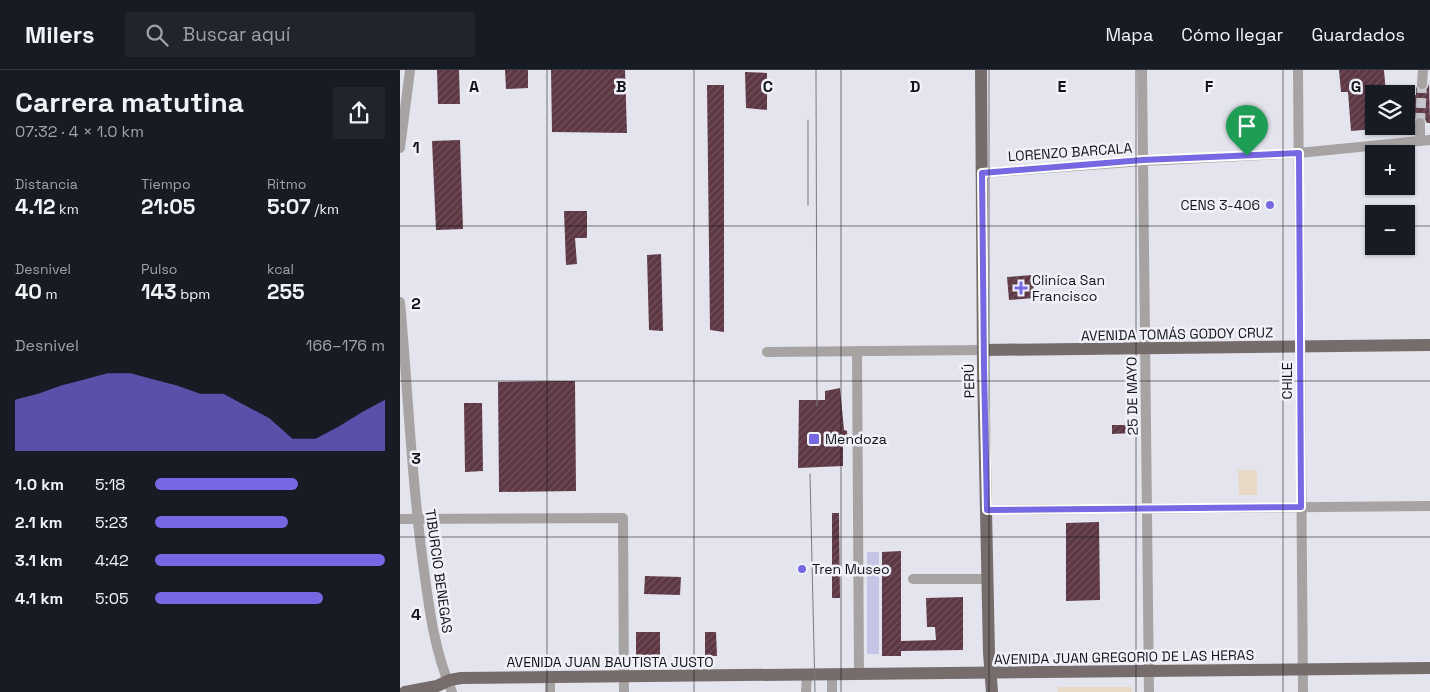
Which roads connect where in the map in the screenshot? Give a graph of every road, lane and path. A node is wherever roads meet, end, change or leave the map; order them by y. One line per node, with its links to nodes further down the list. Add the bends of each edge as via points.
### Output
1 (410, 70): 9 (street)
2 (981, 70): 12 (main road, PERÚ)
3 (1142, 70): 11 (street, 25 DE MAYO)
4 (1298, 70): 10 (street, CHILE)
5 (1423, 70): 6 (street)
6 (1422, 84)
7 (1420, 123): 8 (street)
8 (1425, 140): 10 (street, LORENZO BARCALA)
9 (400, 148)
10 (1299, 153): 11 (street, LORENZO BARCALA); 15 (street, CHILE)
11 (1143, 160): 12 (street, LORENZO BARCALA); 16 (street, 25 DE MAYO)
12 (982, 173): 17 (main road, PERÚ)
13 (400, 302): 20 (street, TIBURCIO BENEGAS)
14 (1430, 345): 15 (main road, AVENIDA TOMÁS GODOY CRUZ)
15 (1300, 347): 16 (main road, AVENIDA TOMÁS GODOY CRUZ); 22 (street, CHILE)
16 (1145, 349): 17 (main road, AVENIDA TOMÁS GODOY CRUZ); 23 (street, 25 DE MAYO)
17 (984, 350): 18 (street); 24 (main road, PERÚ)
18 (857, 351): 19 (street); 33 (street)
19 (767, 352)
20 (402, 357): 26 (street, TIBURCIO BENEGAS)
21 (1430, 506): 22 (street)
22 (1301, 507): 23 (street); 30 (street, CHILE)
23 (1147, 509): 24 (street); 31 (street, 25 DE MAYO)
24 (987, 510): 28 (main road, PERÚ)
25 (400, 519): 26 (street)
26 (417, 519): 37 (street, via 623,518); 38 (street, TIBURCIO BENEGAS, via 433,635)
27 (913, 579): 28 (street)
28 (988, 579): 32 (main road, PERÚ)
29 (1430, 668): 30 (main road, AVENIDA JUAN GREGORIO DE LAS HERAS)
30 (1303, 670): 31 (main road, AVENIDA JUAN GREGORIO DE LAS HERAS); 46 (street, CHILE)
31 (1149, 671): 32 (main road, AVENIDA JUAN GREGORIO DE LAS HERAS); 45 (street, 25 DE MAYO)
32 (991, 673): 33 (main road, AVENIDA JUAN GREGORIO DE LAS HERAS); 44 (main road, PERÚ)
33 (860, 674): 35 (main road, AVENIDA JUAN GREGORIO DE LAS HERAS)
34 (812, 675): 35 (main road, AVENIDA JUAN GREGORIO DE LAS HERAS); 37 (main road, AVENIDA JUAN BAUTISTA JUSTO); 42 (street)
35 (832, 675): 43 (street)
36 (550, 677): 37 (main road, AVENIDA JUAN BAUTISTA JUSTO); 38 (main road, AVENIDA JUAN BAUTISTA JUSTO, via 461,678); 40 (street)
37 (624, 677): 41 (street)
38 (450, 687): 39 (main road, AVENIDA JUAN BAUTISTA JUSTO)
39 (404, 692)
40 (550, 692)
41 (624, 692)
42 (806, 692)
43 (832, 692)
44 (992, 692)
45 (1149, 692)
46 (1303, 692)

